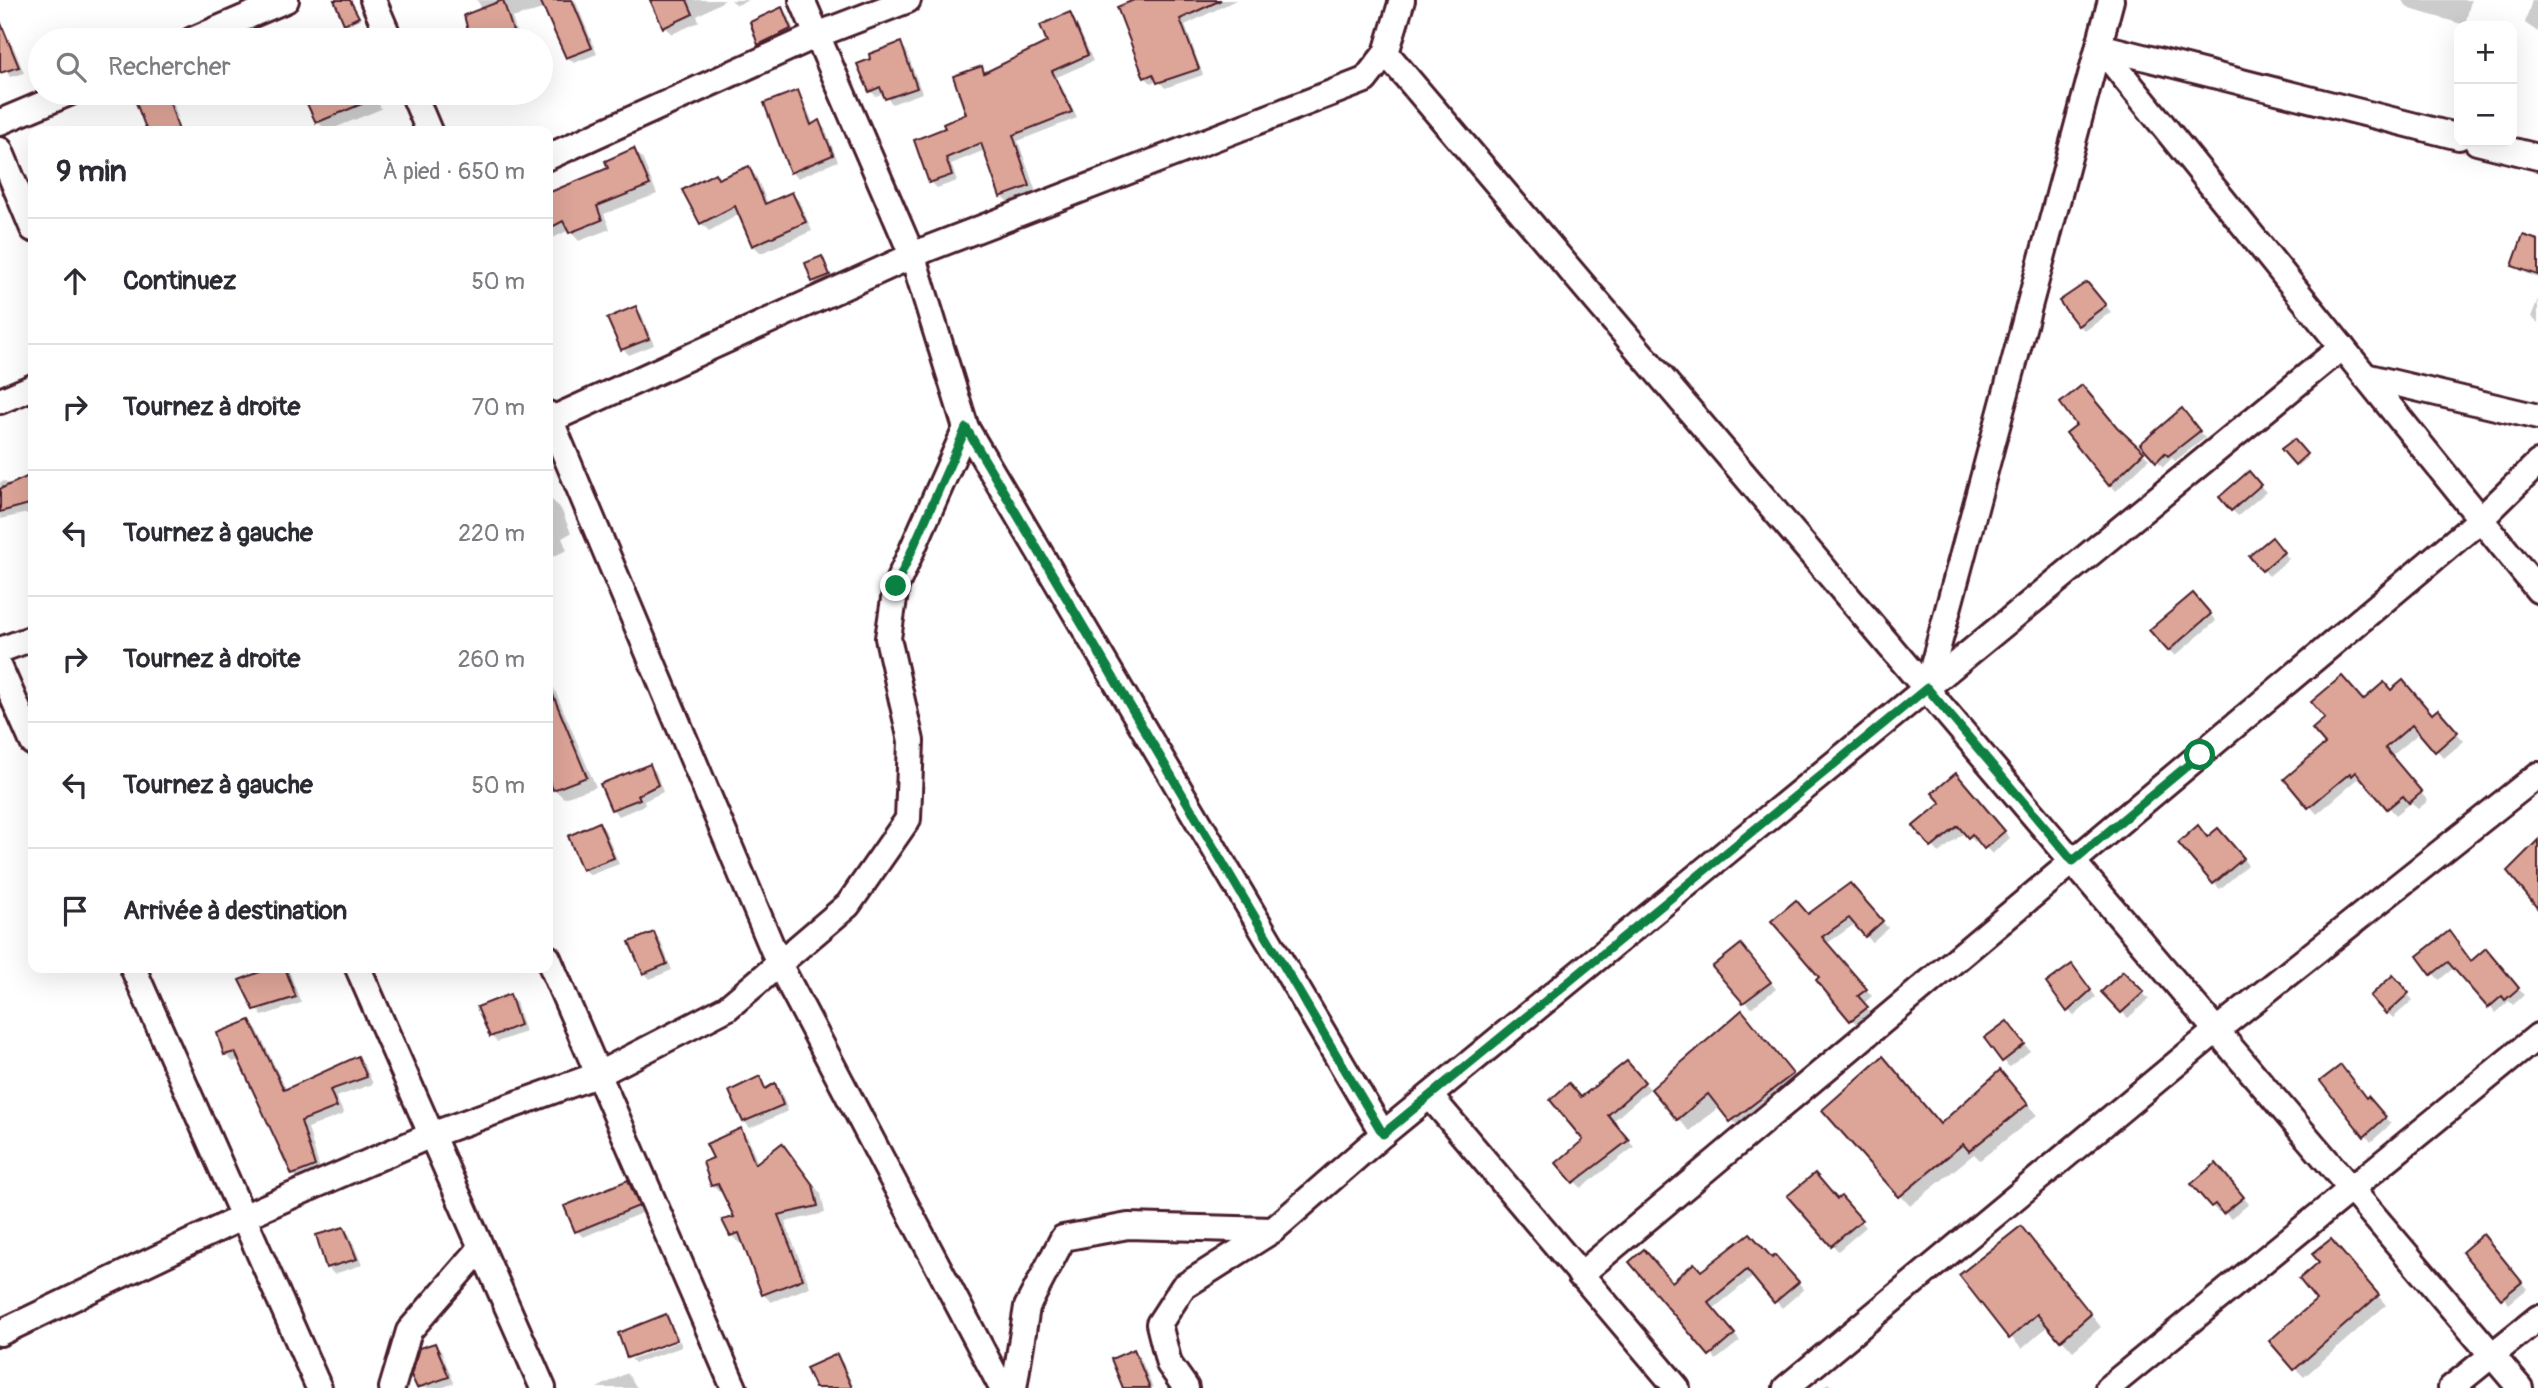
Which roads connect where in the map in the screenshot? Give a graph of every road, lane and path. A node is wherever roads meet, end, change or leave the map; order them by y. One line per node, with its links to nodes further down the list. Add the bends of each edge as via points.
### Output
1 (286, 0): 7 (street)
2 (373, 0): 8 (street)
3 (802, 0): 9 (street)
4 (908, 0): 9 (street)
5 (1402, 0): 11 (street)
6 (2111, 0): 10 (street)
7 (220, 28)
8 (385, 28)
9 (817, 35): 19 (street); 22 (street)
10 (2099, 46): 16 (street); 23 (street); 37 (street)
11 (1386, 53): 22 (street, via 1364,80); 37 (street)
12 (40, 105): 14 (street)
13 (417, 105): 15 (street)
14 (0, 122)
15 (427, 126)
16 (2454, 136)
17 (2497, 147): 20 (street)
18 (0, 150): 21 (street)
19 (553, 155)
20 (2538, 157)
21 (28, 217)
22 (913, 257): 27 (street); 30 (street)
23 (2342, 347): 24 (street); 37 (street)
24 (2365, 376): 28 (street); 32 (street)
25 (28, 389): 26 (street)
26 (0, 401)
27 (553, 416)
28 (2538, 417)
29 (553, 427): 41 (street)
30 (966, 428): 41 (street, via 896,586 888,638 911,741 908,819 848,905); 49 (street)
31 (2538, 463): 32 (street)
32 (2481, 519): 33 (street); 40 (street)
33 (2538, 590)
34 (28, 640): 35 (street)
35 (0, 650)
36 (0, 668): 38 (street)
37 (1927, 688): 40 (street); 48 (street)
38 (28, 732)
39 (2538, 775): 45 (street)
40 (2073, 861): 45 (street); 55 (street)
41 (779, 964): 47 (street, via 727,1008); 63 (street)
42 (553, 970): 47 (street)
43 (135, 973): 52 (street)
44 (360, 973): 50 (street)
45 (2217, 1030): 51 (street); 67 (street)
46 (2538, 1036): 51 (street)
47 (597, 1075): 50 (street); 62 (street)
48 (1430, 1096): 49 (street); 55 (street)
49 (1383, 1134): 53 (street)
50 (431, 1135): 52 (street); 54 (street)
51 (2351, 1189): 58 (street); 68 (street)
52 (243, 1217): 57 (street); 59 (street)
53 (1273, 1230): 64 (street, via 1128,1226 1063,1238 1027,1307); 65 (street, via 1183,1287 1158,1324 1169,1364)
54 (481, 1248): 60 (street, via 409,1331); 61 (street)
55 (1580, 1275): 66 (street)
56 (2538, 1318): 58 (street)
57 (0, 1333)
58 (2492, 1355): 69 (street); 70 (street)
59 (319, 1388)
60 (392, 1388)
61 (543, 1388)
62 (734, 1388)
63 (1002, 1388)
64 (1014, 1388)
65 (1186, 1388)
66 (1677, 1388)
67 (1786, 1388)
68 (2108, 1388)
69 (2452, 1388)
70 (2520, 1388)

